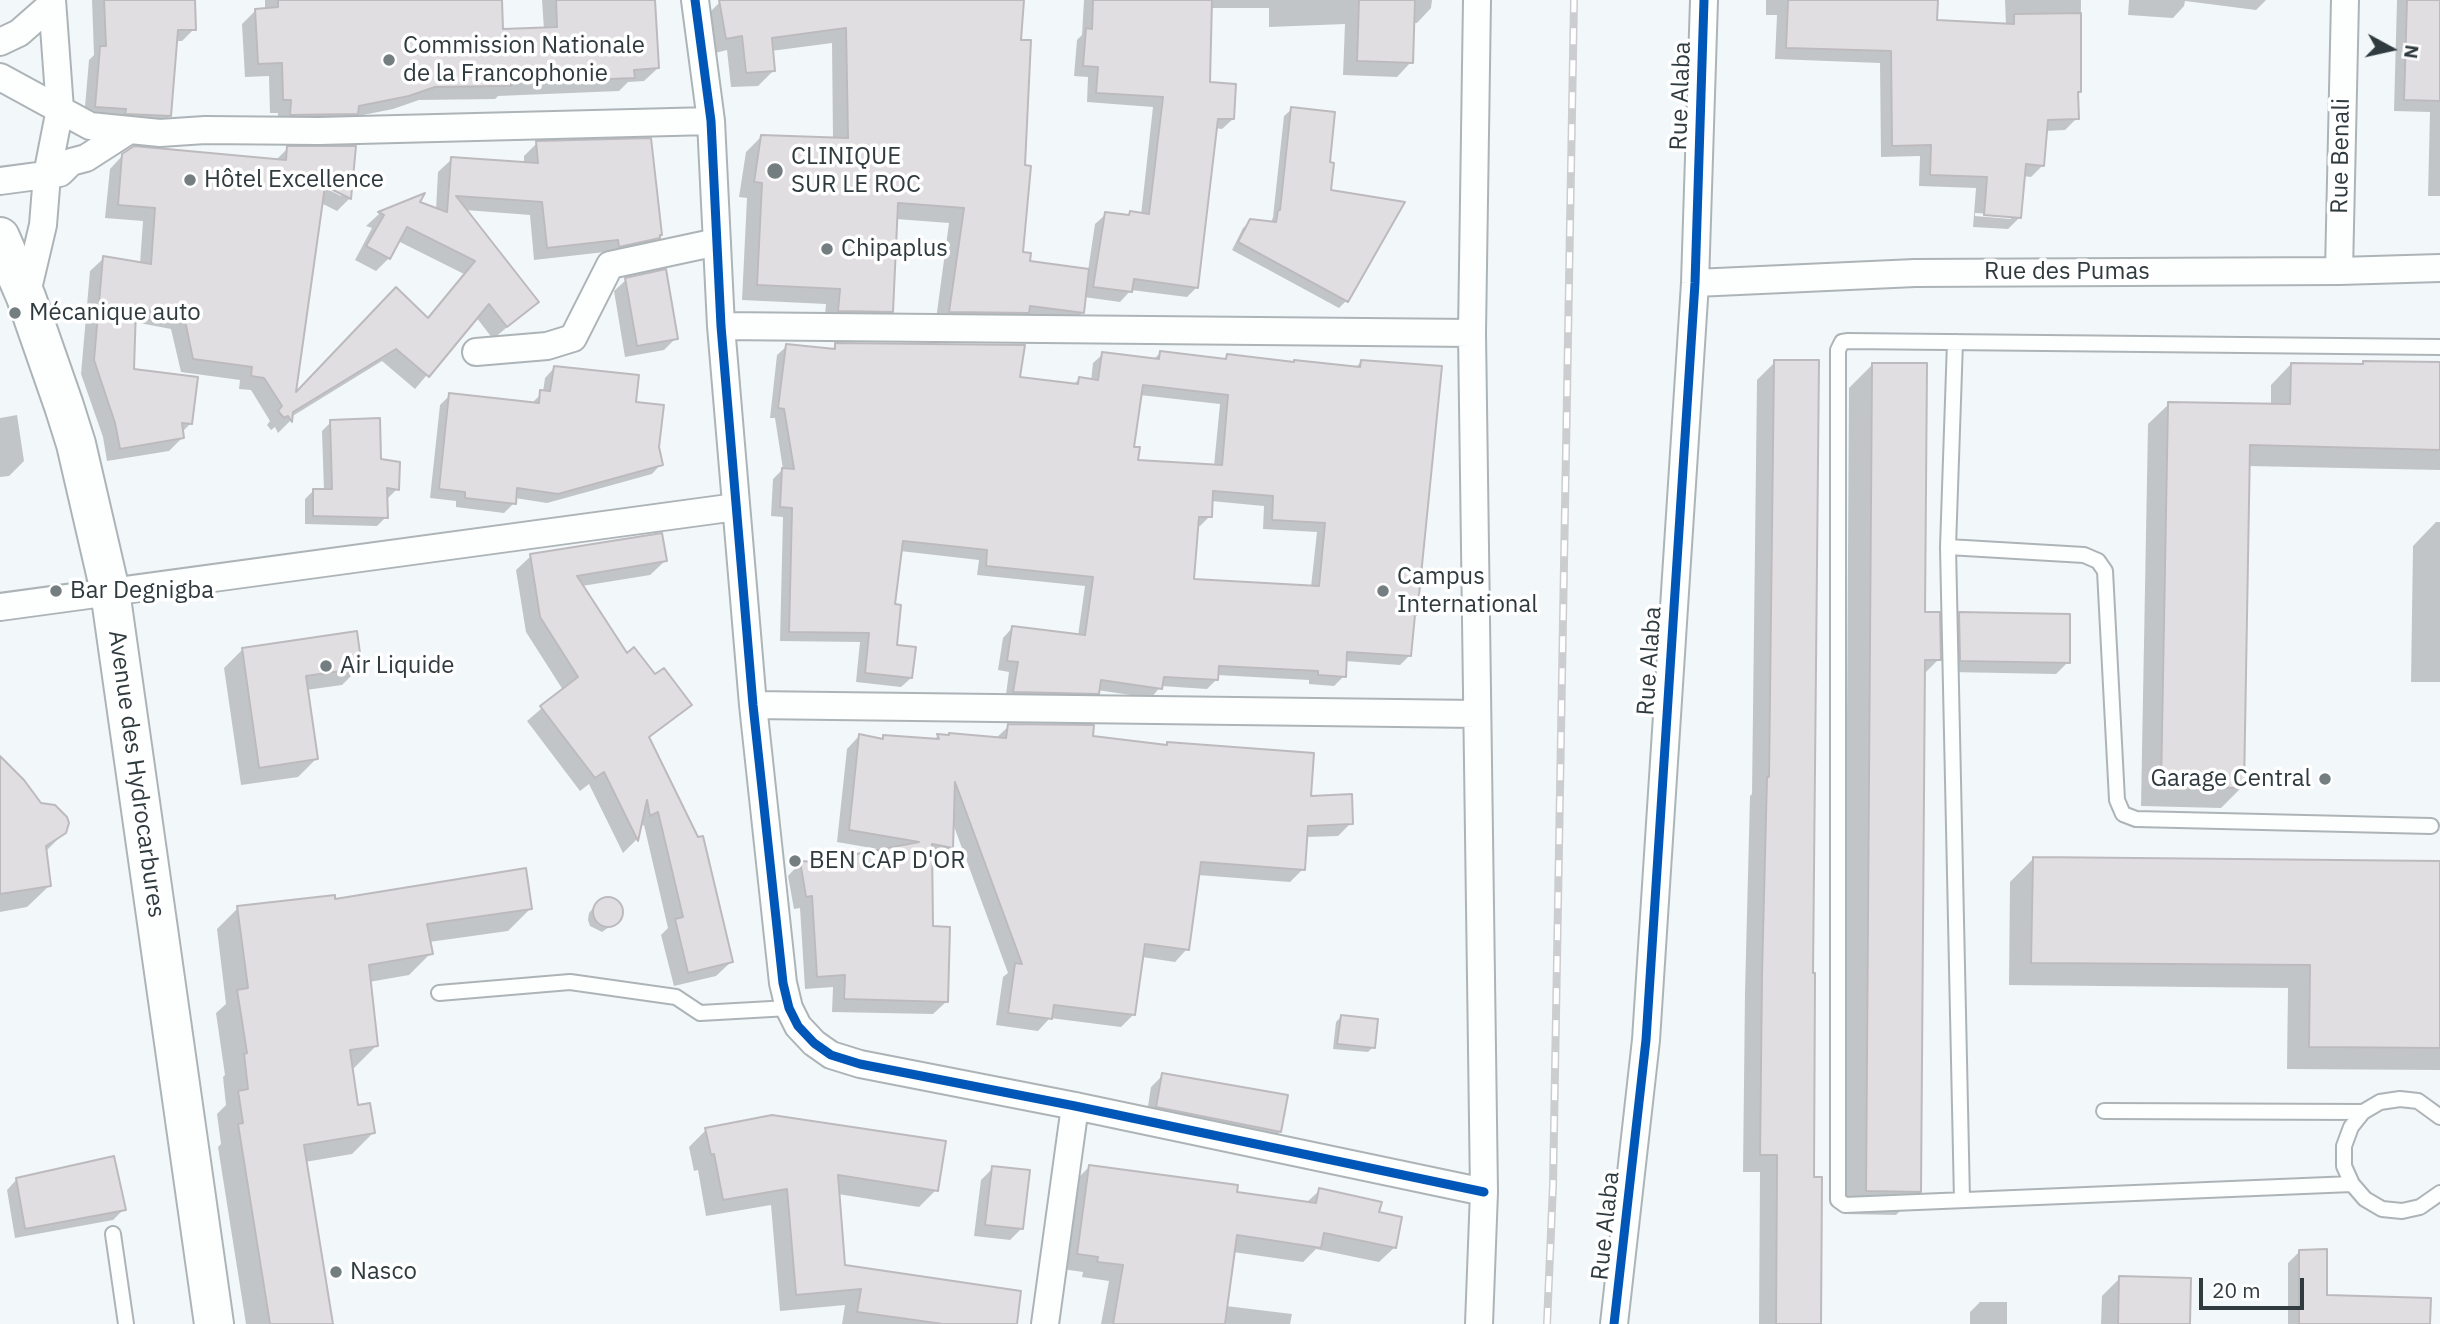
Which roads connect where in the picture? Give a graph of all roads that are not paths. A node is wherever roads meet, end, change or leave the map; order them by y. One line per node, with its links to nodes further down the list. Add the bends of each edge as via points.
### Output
1 (695, 0): 9 (street)
2 (1477, 0): 20 (street)
3 (1704, 0): 17 (street, Rue Alaba)
4 (2346, 0): 16 (street, Rue Benali)
5 (52, 2): 6 (street, via 19,33); 8 (street)
6 (0, 42)
7 (0, 77): 8 (street)
8 (60, 109): 10 (street, via 90,127); 11 (street)
9 (711, 121): 10 (street); 14 (street)
10 (128, 131): 11 (street, via 86,158 71,162 60,173)
11 (47, 175): 12 (street); 18 (street, via 43,225)
12 (0, 181)
13 (0, 237): 18 (main road, Avenue des Hydrocarbures)
14 (717, 242): 19 (street); 23 (street, via 610,265 573,338 547,346)
15 (2440, 268): 16 (street, Rue des Pumas)
16 (2339, 271): 17 (street, Rue des Pumas, via 1915,273)
17 (1695, 283): 46 (street, Rue Alaba, via 1646,1040)
18 (26, 297): 26 (main road, Avenue des Hydrocarbures, via 76,444)
19 (721, 326): 20 (street); 24 (street)
20 (1472, 333): 29 (street)
21 (1955, 342): 22 (lane); 25 (lane); 40 (lane, via 1848,341 1838,350 1837,1194 1845,1205)
22 (2440, 347)
23 (476, 352)
24 (736, 507): 26 (street); 28 (street)
25 (1948, 547): 30 (lane, via 2084,555 2098,561 2105,571 2117,800 2123,814 2136,819); 40 (lane)
26 (110, 591): 27 (street); 43 (main road, Avenue des Hydrocarbures)
27 (0, 607)
28 (753, 705): 29 (street); 32 (street)
29 (1477, 714): 38 (street)
30 (2431, 826)
31 (439, 993): 32 (lane, via 570,982 676,997 700,1013)
32 (789, 1008): 33 (street, via 798,1026 831,1055)
33 (1075, 1106): 38 (street); 44 (street)
34 (2104, 1111): 35 (lane)
35 (2363, 1112): 36 (lane, via 2380,1102 2400,1099 2418,1101); 37 (lane, via 2344,1146 2344,1166)
36 (2440, 1117)
37 (2352, 1185): 39 (lane, via 2382,1209 2402,1211 2420,1207); 40 (lane)
38 (1484, 1192): 45 (street)
39 (2440, 1193)
40 (1962, 1200)
41 (113, 1234): 42 (lane)
42 (126, 1324)
43 (214, 1324)
44 (1045, 1324)
45 (1479, 1324)
46 (1614, 1324)

